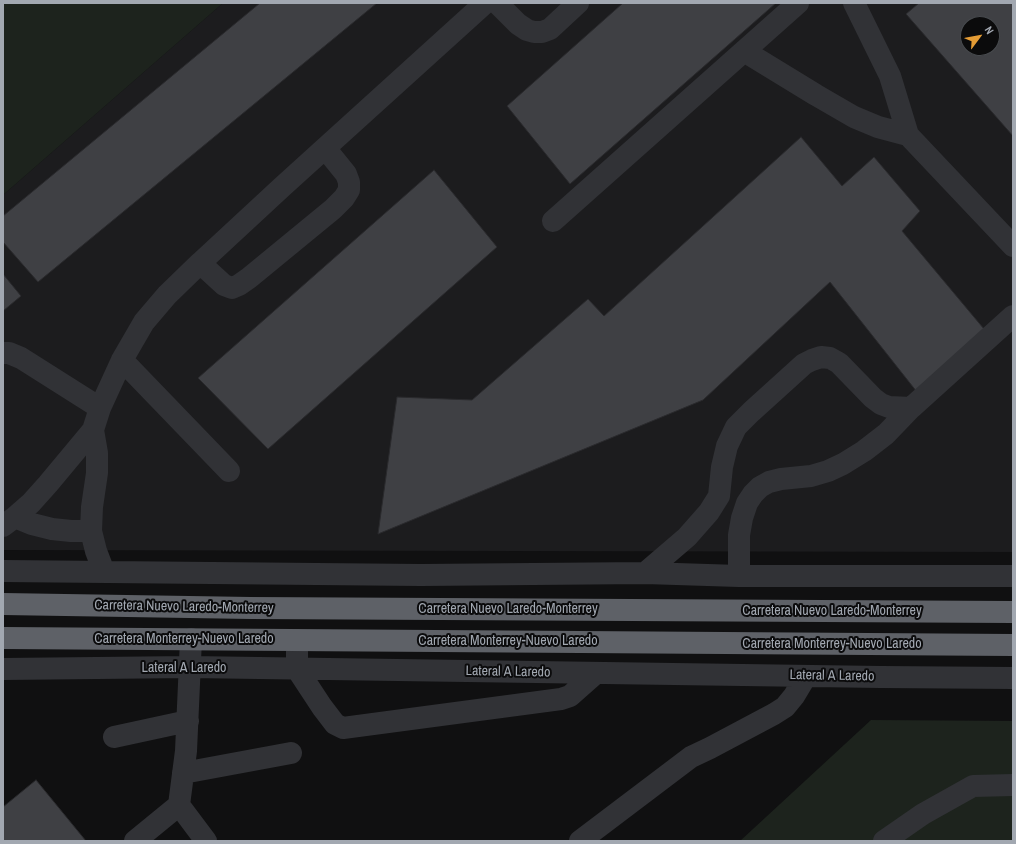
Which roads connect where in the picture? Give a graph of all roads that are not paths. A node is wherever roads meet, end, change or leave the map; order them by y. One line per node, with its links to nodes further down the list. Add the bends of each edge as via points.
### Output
1 (485, 3): 8 (street)
2 (497, 3): 3 (street, via 527,30 542,32 550,29)
3 (578, 3)
4 (798, 3): 6 (street)
5 (854, 3): 7 (street, via 890,76)
6 (744, 51): 7 (street, via 854,117); 9 (street)
7 (908, 135): 10 (street)
8 (325, 148): 11 (street); 11 (street, via 346,174 349,190 344,198 239,285 232,288 224,285)
9 (553, 220)
10 (1013, 246)
11 (200, 263): 14 (street, via 144,322)
12 (1013, 316): 16 (street)
13 (3, 353): 15 (street, via 21,358)
14 (122, 360): 15 (street); 18 (street)
15 (100, 408): 17 (street)
16 (911, 408): 19 (street, via 881,404 830,358 812,360 804,364 736,427 727,446); 20 (street, via 886,434 843,464 811,476 769,482 760,487)
17 (93, 430): 21 (street, via 31,503); 22 (street, via 97,473)
18 (230, 471)
19 (719, 496): 20 (street); 25 (street, via 691,532)
20 (747, 503): 26 (street, via 739,535)
21 (9, 522): 22 (street, via 52,529)
22 (91, 531): 24 (street)
23 (3, 571): 24 (street)
24 (104, 572): 25 (street)
25 (645, 573): 26 (street)
26 (738, 576): 27 (street)
27 (1013, 576)
28 (3, 604): 29 (highway, Carretera Nuevo Laredo-Monterrey)
29 (1013, 612)
30 (3, 638): 31 (highway, Carretera Monterrey-Nuevo Laredo)
31 (191, 639): 32 (highway, Carretera Monterrey-Nuevo Laredo); 34 (street)
32 (296, 640): 33 (highway, Carretera Monterrey-Nuevo Laredo); 36 (street)
33 (1013, 645)
34 (190, 667): 35 (street, Lateral A Laredo); 36 (street, Lateral A Laredo); 40 (street)
35 (3, 669)
36 (297, 669): 37 (street, Lateral A Laredo); 37 (street, via 322,707 335,724 342,728 561,699 570,696)
37 (596, 673): 38 (street, Lateral A Laredo)
38 (806, 676): 39 (street, Lateral A Laredo); 48 (street, via 785,707 691,757)
39 (1013, 678)
40 (188, 720): 41 (street); 43 (street)
41 (114, 737)
42 (291, 753): 43 (street)
43 (183, 773): 45 (street)
44 (1013, 785): 49 (street, via 973,786 923,814)
45 (179, 805): 46 (street); 47 (street)
46 (135, 841)
47 (206, 841)
48 (580, 841)
49 (884, 841)

